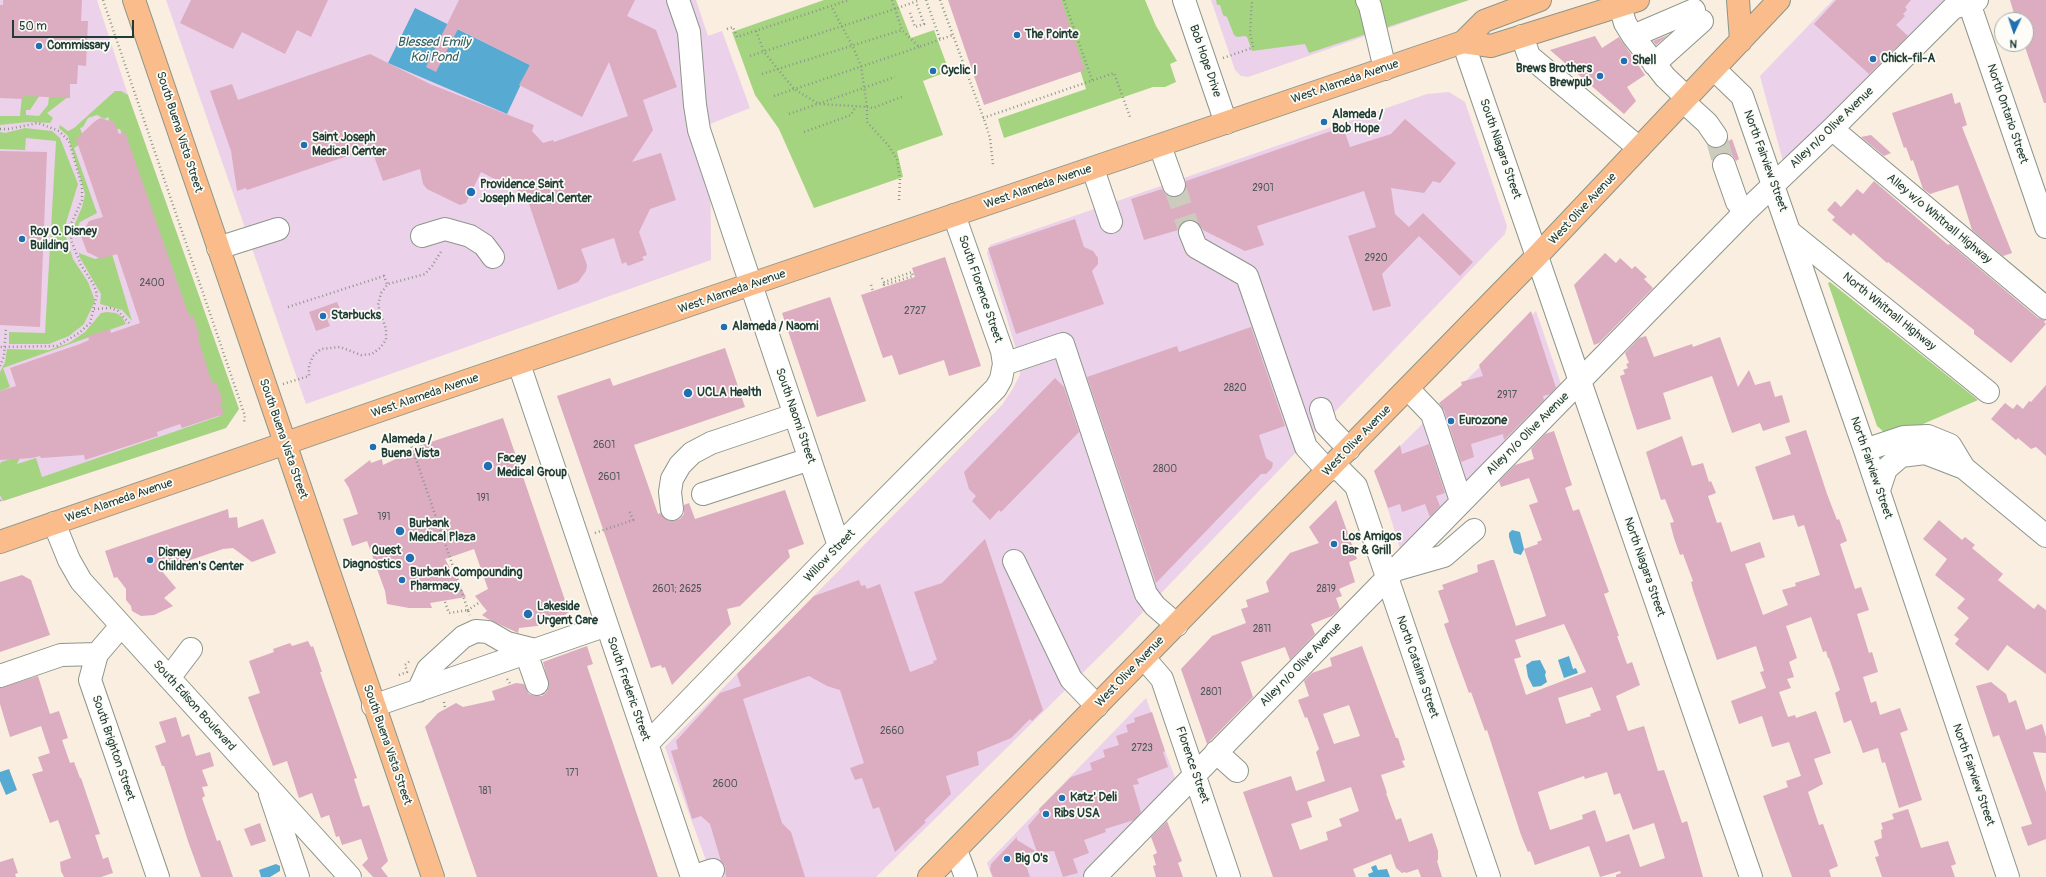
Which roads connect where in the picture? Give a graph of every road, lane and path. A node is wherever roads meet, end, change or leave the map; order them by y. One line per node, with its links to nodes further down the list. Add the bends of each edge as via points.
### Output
1 (103, 0): 105 (path, via 245,416)
2 (134, 0): 79 (main road, South Buena Vista Street)
3 (678, 0): 84 (street, South Naomi Street, via 689,32 699,130)
4 (849, 0): 20 (path)
5 (892, 0): 21 (path)
6 (920, 0): 17 (path)
7 (926, 0): 30 (path)
8 (940, 0): 27 (path)
9 (1064, 0): 45 (path)
10 (1184, 0): 37 (street, Bob Hope Drive)
11 (1252, 0): 37 (path, via 1252,48)
12 (1367, 0): 41 (street)
13 (1540, 0): 18 (main road, West Alameda Avenue)
14 (1738, 0): 31 (main road)
15 (1779, 0): 31 (main road, West Olive Avenue)
16 (1972, 1): 59 (street, Alley n/o Olive Avenue, via 1953,8); 73 (street, North Ontario Street)
17 (916, 2): 21 (path); 22 (path, via 924,24 915,27)
18 (1508, 5): 32 (main road, West Alameda Avenue, via 1484,20)
19 (1617, 5): 28 (main road, West Alameda Avenue); 29 (street)
20 (831, 6): 23 (path); 26 (path)
21 (895, 9): 23 (path); 25 (path)
22 (910, 13)
23 (842, 26): 33 (path); 35 (path)
24 (727, 29): 26 (path, via 733,27 737,37)
25 (902, 30): 33 (path); 34 (path)
26 (756, 31): 35 (path)
27 (953, 35): 30 (path); 56 (path)
28 (1522, 36): 32 (main road, West Alameda Avenue, via 1491,46); 63 (street, via 1529,56)
29 (1633, 36): 38 (street); 38 (street, via 1698,15)
30 (940, 39): 34 (path)
31 (1741, 41): 42 (main road, West Olive Avenue)
32 (1463, 42): 41 (main road, West Alameda Avenue); 81 (street, South Niagara Street)
33 (853, 47): 39 (path); 40 (path)
34 (919, 47): 39 (path)
35 (764, 52): 36 (path); 40 (path)
36 (750, 56)
37 (1206, 64): 57 (street, Bob Hope Drive)
38 (1654, 64): 50 (street)
39 (861, 66): 46 (path); 47 (path)
40 (778, 69): 43 (path); 47 (path)
41 (1385, 69): 57 (main road, West Alameda Avenue)
42 (1714, 69): 50 (main road, West Olive Avenue); 67 (street, North Fairview Street, via 1742,96)
43 (762, 74)
44 (895, 77): 46 (path)
45 (1092, 80): 55 (path, via 1114,73); 56 (path)
46 (865, 88): 51 (path); 53 (path)
47 (794, 89): 48 (path); 51 (path)
48 (774, 96)
49 (904, 96): 53 (path, via 873,108)
50 (1685, 100): 61 (street); 63 (main road, West Olive Avenue)
51 (819, 104): 52 (path); 54 (path)
52 (856, 106): 53 (path); 60 (path, via 851,115)
53 (867, 107): 69 (path, via 867,122 897,159 900,179)
54 (789, 114)
55 (1130, 117)
56 (983, 118): 64 (path, via 990,138)
57 (1226, 123): 62 (main road, West Alameda Avenue)
58 (0, 129): 90 (path, via 9,130 38,123 60,131 69,141 82,186 82,200 72,222 71,240 81,265 96,290)
59 (1832, 129): 67 (street, Alley n/o Olive Avenue); 89 (street, Alley w/o Whitnall Highway)
60 (804, 132)
61 (1716, 136)
62 (1160, 146): 66 (main road, West Alameda Avenue); 68 (street)
63 (1639, 148): 81 (main road, West Olive Avenue)
64 (993, 165)
65 (1724, 165): 70 (street, via 1737,202)
66 (1093, 169): 71 (main road, West Alameda Avenue); 72 (street)
67 (1774, 184): 70 (street, Alley n/o Olive Avenue); 76 (street, North Fairview Street)
68 (1174, 185)
69 (899, 200)
70 (1745, 212): 99 (street, Alley n/o Olive Avenue)
71 (954, 215): 84 (main road, West Alameda Avenue); 96 (street, South Florence Street)
72 (1111, 222)
73 (2046, 227)
74 (278, 229): 79 (street)
75 (1190, 232): 110 (street, via 1196,247 1247,276 1268,323 1306,447)
76 (1791, 233): 102 (street, North Whitnall Highway); 108 (street, North Fairview Street)
77 (422, 236): 78 (street)
78 (443, 239): 80 (street, via 470,236 484,245); 83 (path, via 432,266 425,274)
79 (218, 248): 100 (main road, South Buena Vista Street)
80 (493, 256)
81 (1537, 256): 99 (street, North Niagara Street); 101 (main road, West Olive Avenue)
82 (882, 278): 86 (path, via 884,282 912,272 913,276 884,285)
83 (388, 284): 88 (path, via 384,276); 100 (path, via 381,294 378,305 386,329 386,340 380,348 372,354 361,355 340,347 322,349 313,356 309,376)
84 (750, 285): 97 (main road, West Alameda Avenue); 104 (street, South Naomi Street)
85 (871, 285): 87 (path)
86 (885, 287)
87 (873, 291)
88 (288, 307)
89 (2046, 308)
90 (94, 309): 91 (path, via 111,308 118,311); 95 (path, via 90,323 57,346)
91 (129, 323)
92 (6, 327): 95 (path)
93 (1043, 337): 96 (street)
94 (0, 347): 95 (path)
95 (6, 347): 98 (path)
96 (1003, 358): 122 (street, Willow Street, via 1001,379 996,388); 126 (street, via 1063,344 1146,594 1155,606)
97 (519, 364): 107 (main road, West Alameda Avenue); 127 (street, South Frederic Street)
98 (0, 366)
99 (1580, 381): 114 (street, Alley n/o Olive Avenue); 156 (street, North Niagara Street)
100 (266, 389): 107 (main road, South Buena Vista Street)
101 (1408, 389): 110 (main road, West Olive Avenue); 114 (street, via 1432,414)
102 (1988, 392)
103 (1321, 409): 110 (street)
104 (794, 415): 109 (street, South Naomi Street); 115 (street, via 711,443 692,453 680,465 672,479)
105 (244, 422)
106 (409, 439): 125 (path, via 468,610)
107 (286, 444): 117 (main road, West Alameda Avenue); 137 (main road, South Buena Vista Street)
108 (1865, 450): 111 (street, via 1904,437 1928,436 1950,445); 112 (street, North Fairview Street)
109 (810, 459): 113 (street); 122 (street, South Naomi Street)
110 (1337, 461): 124 (street, North Catalina Street, via 1356,486); 126 (main road, West Olive Avenue)
111 (1964, 468): 112 (street, via 1925,452 1901,456 1886,469); 120 (street)
112 (1879, 490): 157 (street, North Fairview Street)
113 (703, 494)
114 (1462, 501): 124 (street, Alley n/o Olive Avenue)
115 (672, 509)
116 (629, 510): 119 (path, via 633,520)
117 (54, 523): 121 (main road, West Alameda Avenue); 128 (street, South Edison Boulevard, via 69,560 81,581)
118 (1474, 530): 124 (street, via 1444,556)
119 (595, 533)
120 (2046, 536)
121 (0, 542)
122 (839, 546): 139 (street, Willow Street, via 709,692)
123 (1014, 561): 138 (street, via 1071,679)
124 (1390, 574): 140 (street, Alley n/o Olive Avenue); 155 (street, North Catalina Street)
125 (480, 602)
126 (1177, 624): 132 (main road, West Olive Avenue)
127 (607, 625): 130 (street); 139 (street, South Frederic Street)
128 (122, 626): 131 (street, South Brighton Street); 134 (street, South Edison Boulevard)
129 (191, 649): 134 (street)
130 (531, 651): 135 (street); 136 (street); 136 (street, via 507,643 488,632 476,631 463,637 428,669)
131 (97, 654): 133 (street, via 61,655); 146 (street, South Brighton Street, via 90,680)
132 (1144, 658): 138 (main road, West Olive Avenue); 142 (street, Florence Street, via 1162,679)
133 (0, 676)
134 (169, 678): 143 (street, South Edison Boulevard)
135 (537, 684)
136 (418, 690): 137 (street)
137 (373, 706): 149 (main road, South Buena Vista Street)
138 (1097, 706): 144 (main road, West Olive Avenue)
139 (647, 744): 150 (street, South Frederic Street)
140 (1216, 752): 141 (street); 142 (street, Alley n/o Olive Avenue)
141 (1237, 771)
142 (1195, 773): 153 (street, Alley n/o Olive Avenue); 154 (street, Florence Street)
143 (268, 788): 147 (street); 148 (street, South Edison Boulevard)
144 (956, 850): 151 (main road, West Olive Avenue); 152 (street)
145 (712, 870): 150 (street)
146 (158, 877)
147 (298, 877)
148 (350, 877)
149 (433, 877)
150 (692, 877)
151 (929, 877)
152 (966, 877)
153 (1095, 877)
154 (1229, 877)
155 (1489, 877)
156 (1751, 877)
157 (2008, 877)

